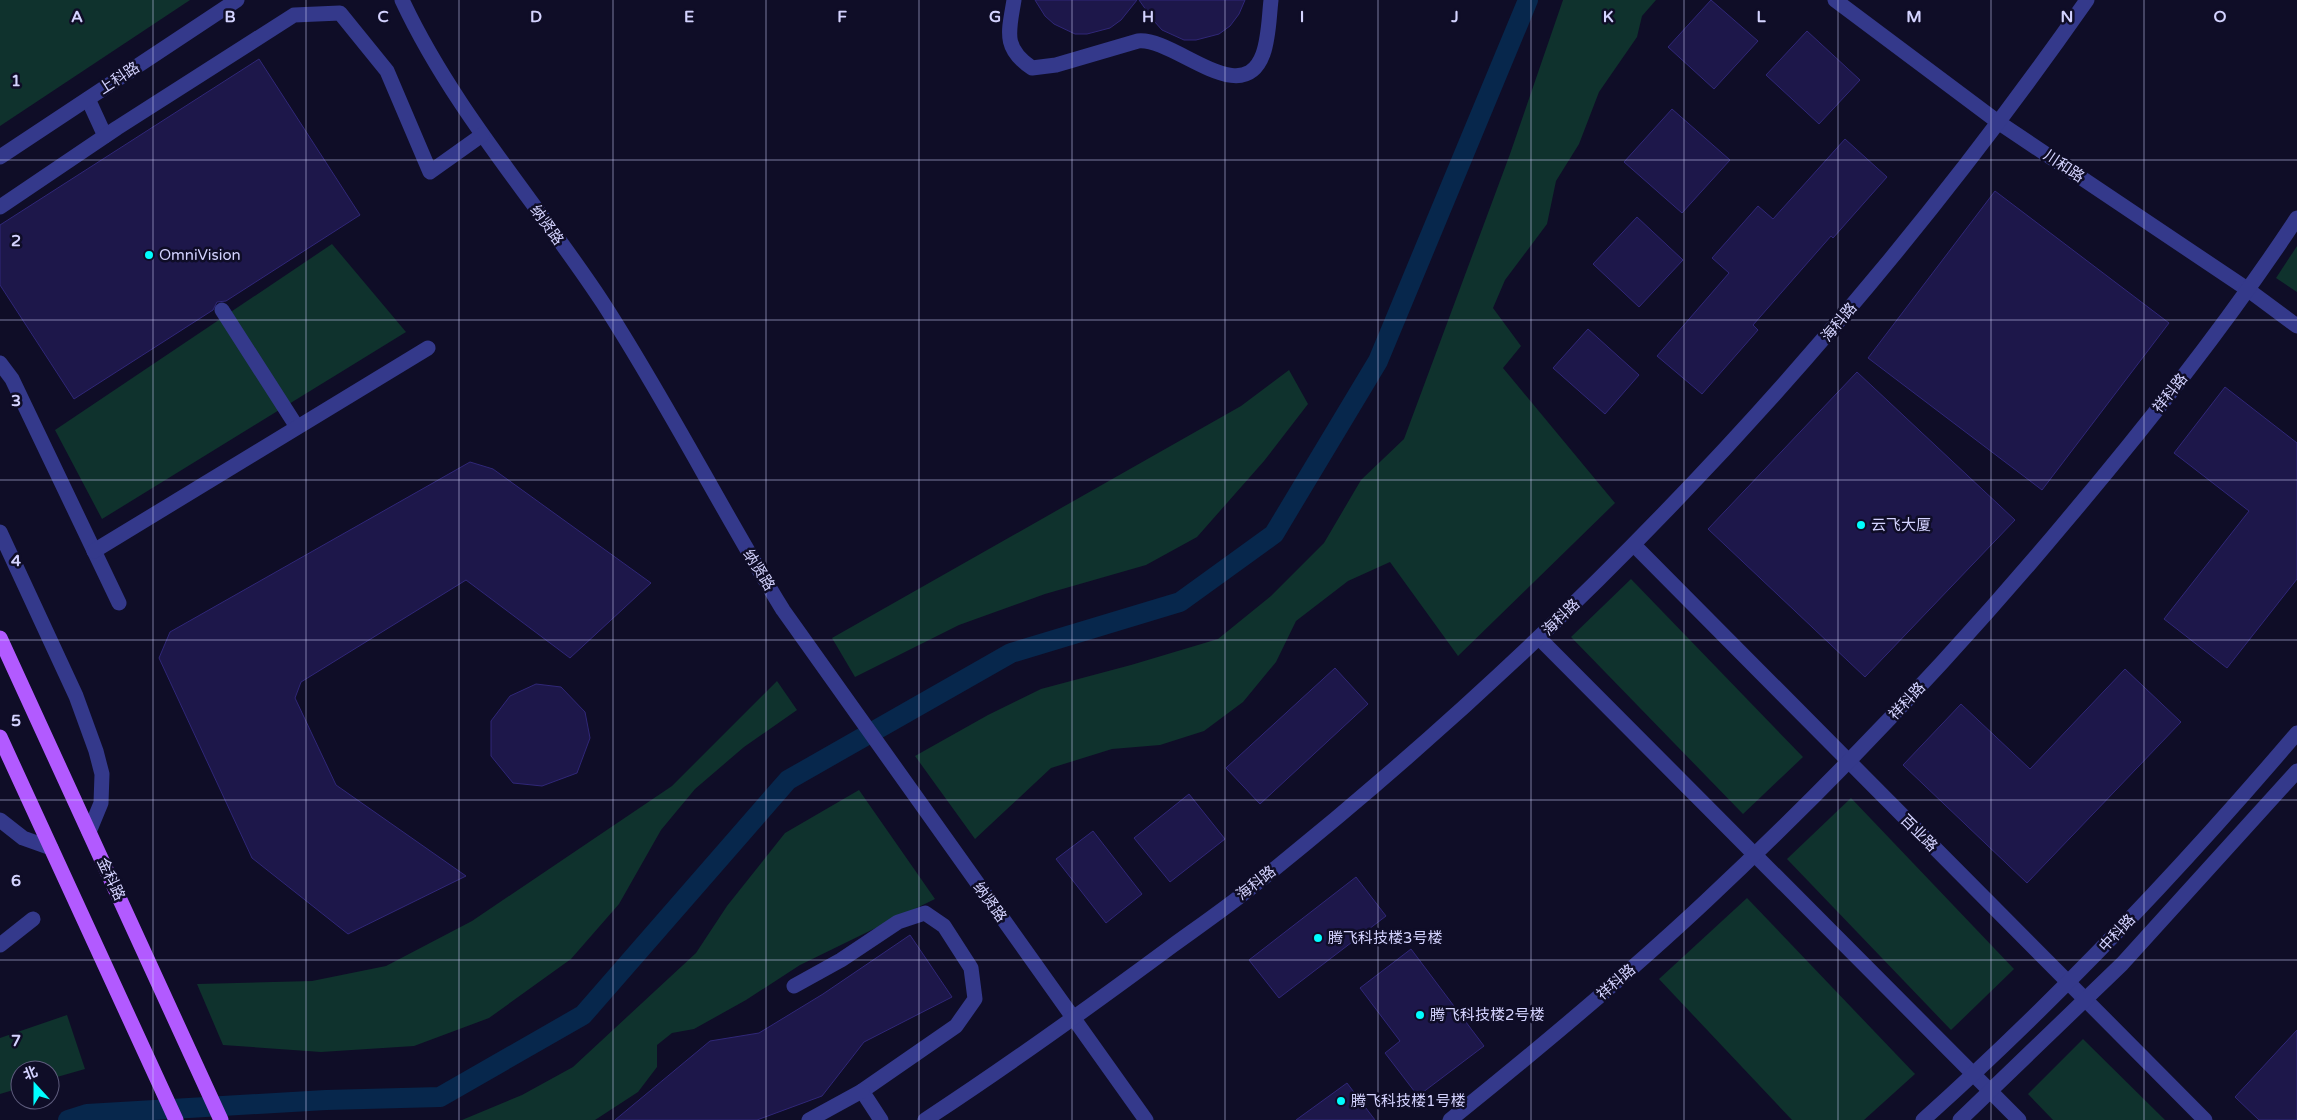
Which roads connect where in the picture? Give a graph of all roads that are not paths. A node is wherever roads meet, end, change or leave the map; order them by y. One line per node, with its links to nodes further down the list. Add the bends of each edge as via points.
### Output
1 (237, 0): 7 (street, 上科路)
2 (402, 0): 9 (street, 纳贤路, via 429,51)
3 (1014, 0): 4 (street, via 1009,32 1011,44 1015,55 1032,68 1056,65 1148,40 1228,76 1248,73 1260,60)
4 (1271, 0)
5 (1835, 0): 8 (street, 川和路)
6 (2087, 0): 8 (street, 海科路)
7 (88, 99): 10 (street); 11 (street, 上科路)
8 (1998, 122): 14 (street, 川和路); 21 (street, 海科路, via 1914,233 1829,334 1742,432)
9 (482, 135): 10 (street, via 430,172 387,71 340,13 294,16); 39 (street, 纳贤路, via 602,302 783,610)
10 (105, 136): 12 (street)
11 (0, 157)
12 (0, 207)
13 (2297, 218): 14 (street, 祥科路)
14 (2247, 289): 16 (street, 川和路); 28 (street, 祥科路, via 2158,409 1999,601)
15 (222, 310): 19 (street)
16 (2297, 326)
17 (428, 348): 19 (street)
18 (0, 363): 22 (street, via 12,379)
19 (297, 427): 22 (street)
20 (0, 532): 31 (street, via 76,696 96,751 102,774 101,803)
21 (1634, 545): 25 (street, 海科路); 28 (street, 百业路)
22 (94, 551): 23 (street)
23 (119, 603)
24 (0, 638): 31 (main road, 金科路)
25 (1540, 638): 33 (street); 39 (street, 海科路, via 1426,741 1256,884)
26 (2297, 733): 36 (street, 中科路, via 2253,785)
27 (0, 736): 32 (main road)
28 (1848, 761): 33 (street, 祥科路); 36 (street, 百业路)
29 (2297, 771): 38 (street, 中科路)
30 (0, 820): 32 (street, via 23,838)
31 (89, 832): 44 (main road, 金科路)
32 (51, 848): 43 (main road)
33 (1755, 854): 40 (street); 49 (street, 祥科路, via 1620,979)
34 (33, 919): 35 (street)
35 (0, 945)
36 (2068, 982): 38 (street, 百业路); 40 (street, 中科路)
37 (794, 986): 41 (street, via 898,922 924,913 944,926 971,968 975,998 956,1026)
38 (2086, 1000): 42 (street, 中科路); 53 (street, 百业路)
39 (1073, 1018): 47 (street, 海科路); 48 (street, 纳贤路)
40 (1973, 1074): 42 (street); 50 (street, 中科路)
41 (862, 1091): 45 (street); 46 (street)
42 (1991, 1091): 51 (street, 中科路); 52 (street)
43 (176, 1120)
44 (221, 1120)
45 (809, 1120)
46 (881, 1120)
47 (925, 1120)
48 (1146, 1120)
49 (1450, 1120)
50 (1923, 1120)
51 (1960, 1120)
52 (2019, 1120)
53 (2205, 1120)

